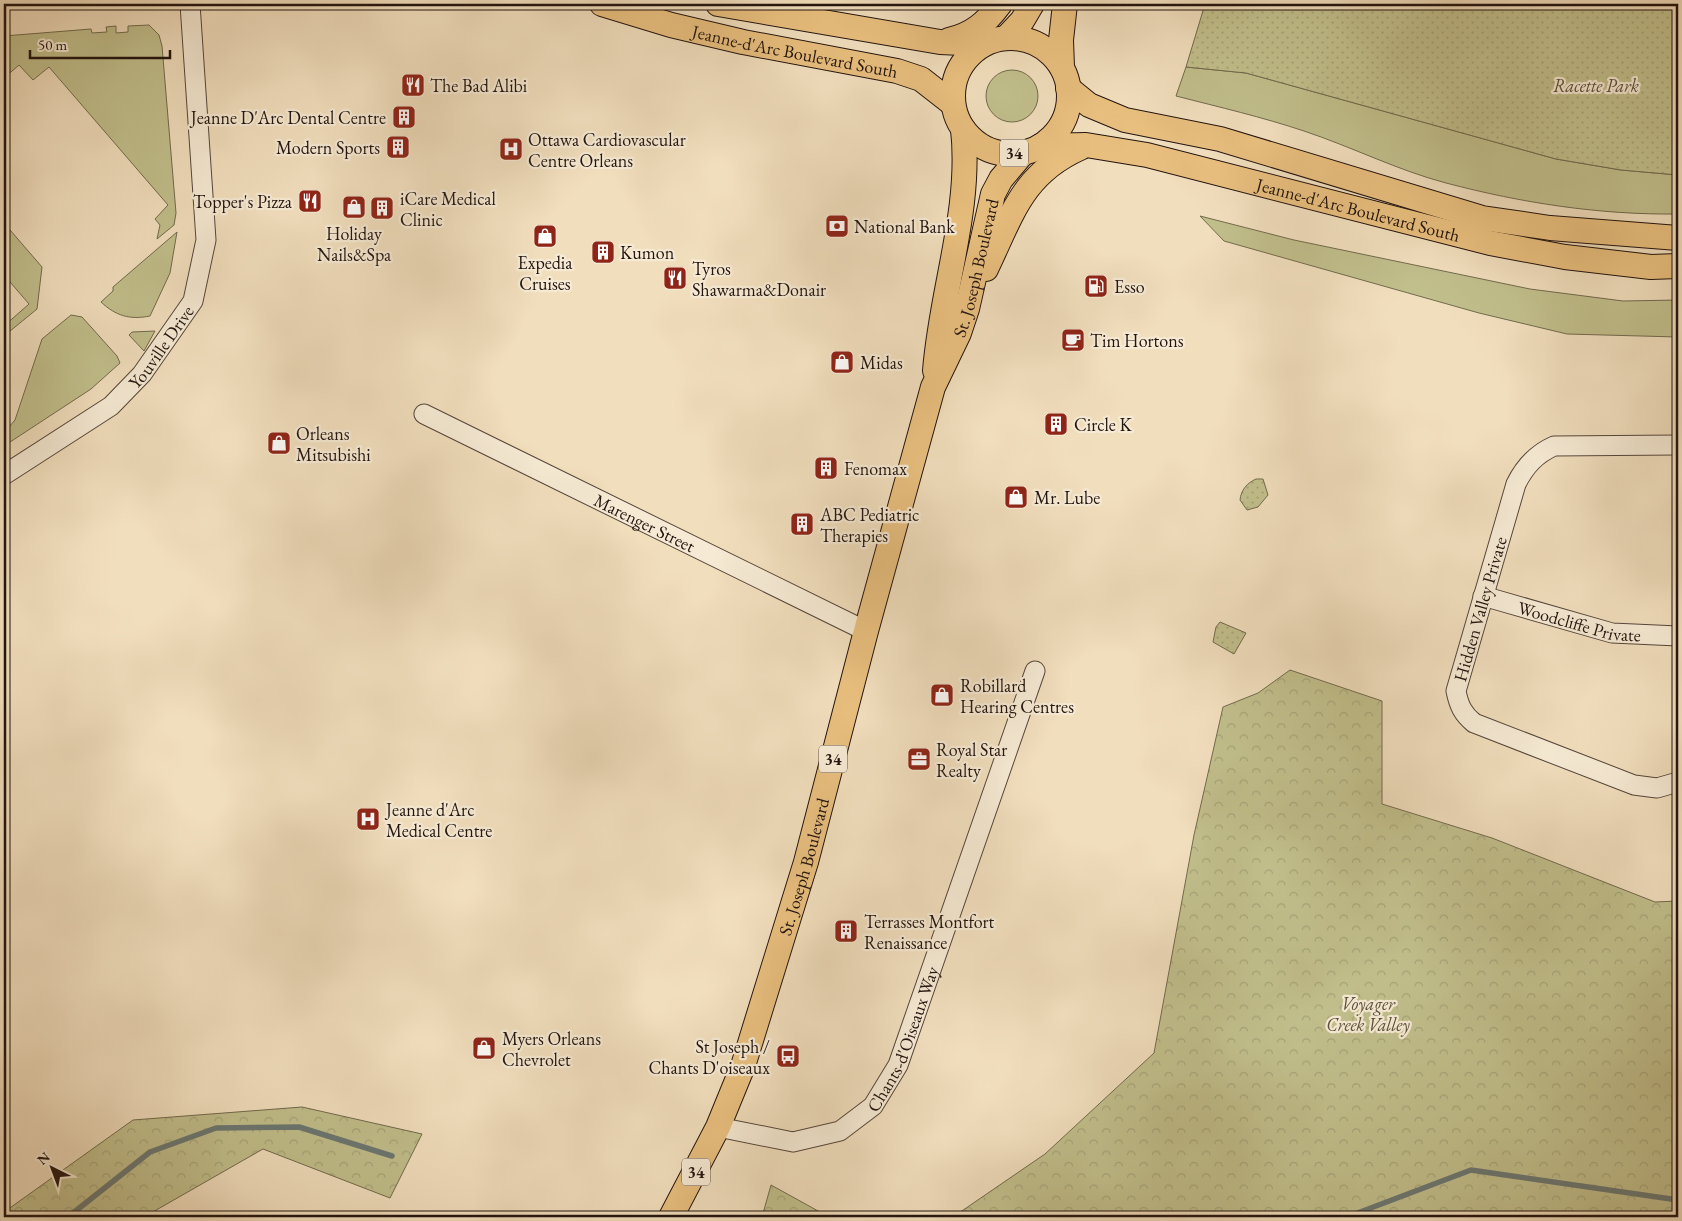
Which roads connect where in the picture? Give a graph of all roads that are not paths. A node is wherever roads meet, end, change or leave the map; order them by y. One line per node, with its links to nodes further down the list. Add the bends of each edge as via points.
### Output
1 (190, 4): 21 (street, Youville Drive, via 206,240 193,301 142,374 111,406)
2 (602, 4): 11 (main road, Jeanne-d'Arc Boulevard South, via 743,42 897,71 921,79)
3 (718, 4): 8 (main road, Jeanne-d'Arc Boulevard South)
4 (1000, 4): 8 (main road, via 976,30)
5 (1032, 4): 7 (main road)
6 (1065, 4): 10 (main road, 34, via 1061,40)
7 (1007, 37): 9 (main road, 34); 10 (main road, 34, via 1039,44 1052,54)
8 (940, 42): 9 (main road, Jeanne-d'Arc Boulevard South)
9 (984, 44): 11 (main road, 34, via 969,55 959,69 953,86)
10 (1065, 77): 14 (main road, 34, via 1068,105 1063,121 1054,135); 15 (main road, Jeanne-d'Arc Boulevard South, via 1089,105 1125,120 1220,140 1482,218 1550,228)
11 (953, 104): 12 (main road, 34)
12 (963, 129): 14 (main road, 34, via 989,150 1006,154); 18 (main road, St. Joseph Boulevard / 34, via 966,157 964,187 938,330)
13 (1086, 145): 14 (main road, Jeanne-d'Arc Boulevard South); 16 (main road, Jeanne-d'Arc Boulevard South, via 1147,156 1490,243 1565,257 1651,267); 17 (main road, via 1058,158 1025,190)
14 (1032, 149): 17 (main road, St. Joseph Boulevard / 34, via 1001,179 993,194)
15 (1678, 238)
16 (1678, 266)
17 (967, 309): 18 (main road, St. Joseph Boulevard / 34)
18 (933, 387): 23 (main road, St. Joseph Boulevard / 34)
19 (424, 414): 23 (street, Marenger Street)
20 (1678, 445): 22 (street, Hidden Valley Private, via 1568,444 1544,450 1525,467 1516,484)
21 (4, 475)
22 (1483, 596): 24 (street, Woodcliffe Private, via 1612,633); 26 (street, Hidden Valley Private, via 1457,686 1458,703 1464,715 1474,723 1634,785 1657,788)
23 (866, 631): 27 (main road, St. Joseph Boulevard / 34, via 806,862 743,1066)
24 (1678, 636)
25 (1035, 671): 27 (street, Chants-d'Oiseaux Way, via 898,1066 873,1106 840,1131 793,1142)
26 (1678, 782)
27 (718, 1127): 28 (main road, St. Joseph Boulevard / 34)
28 (672, 1217)

